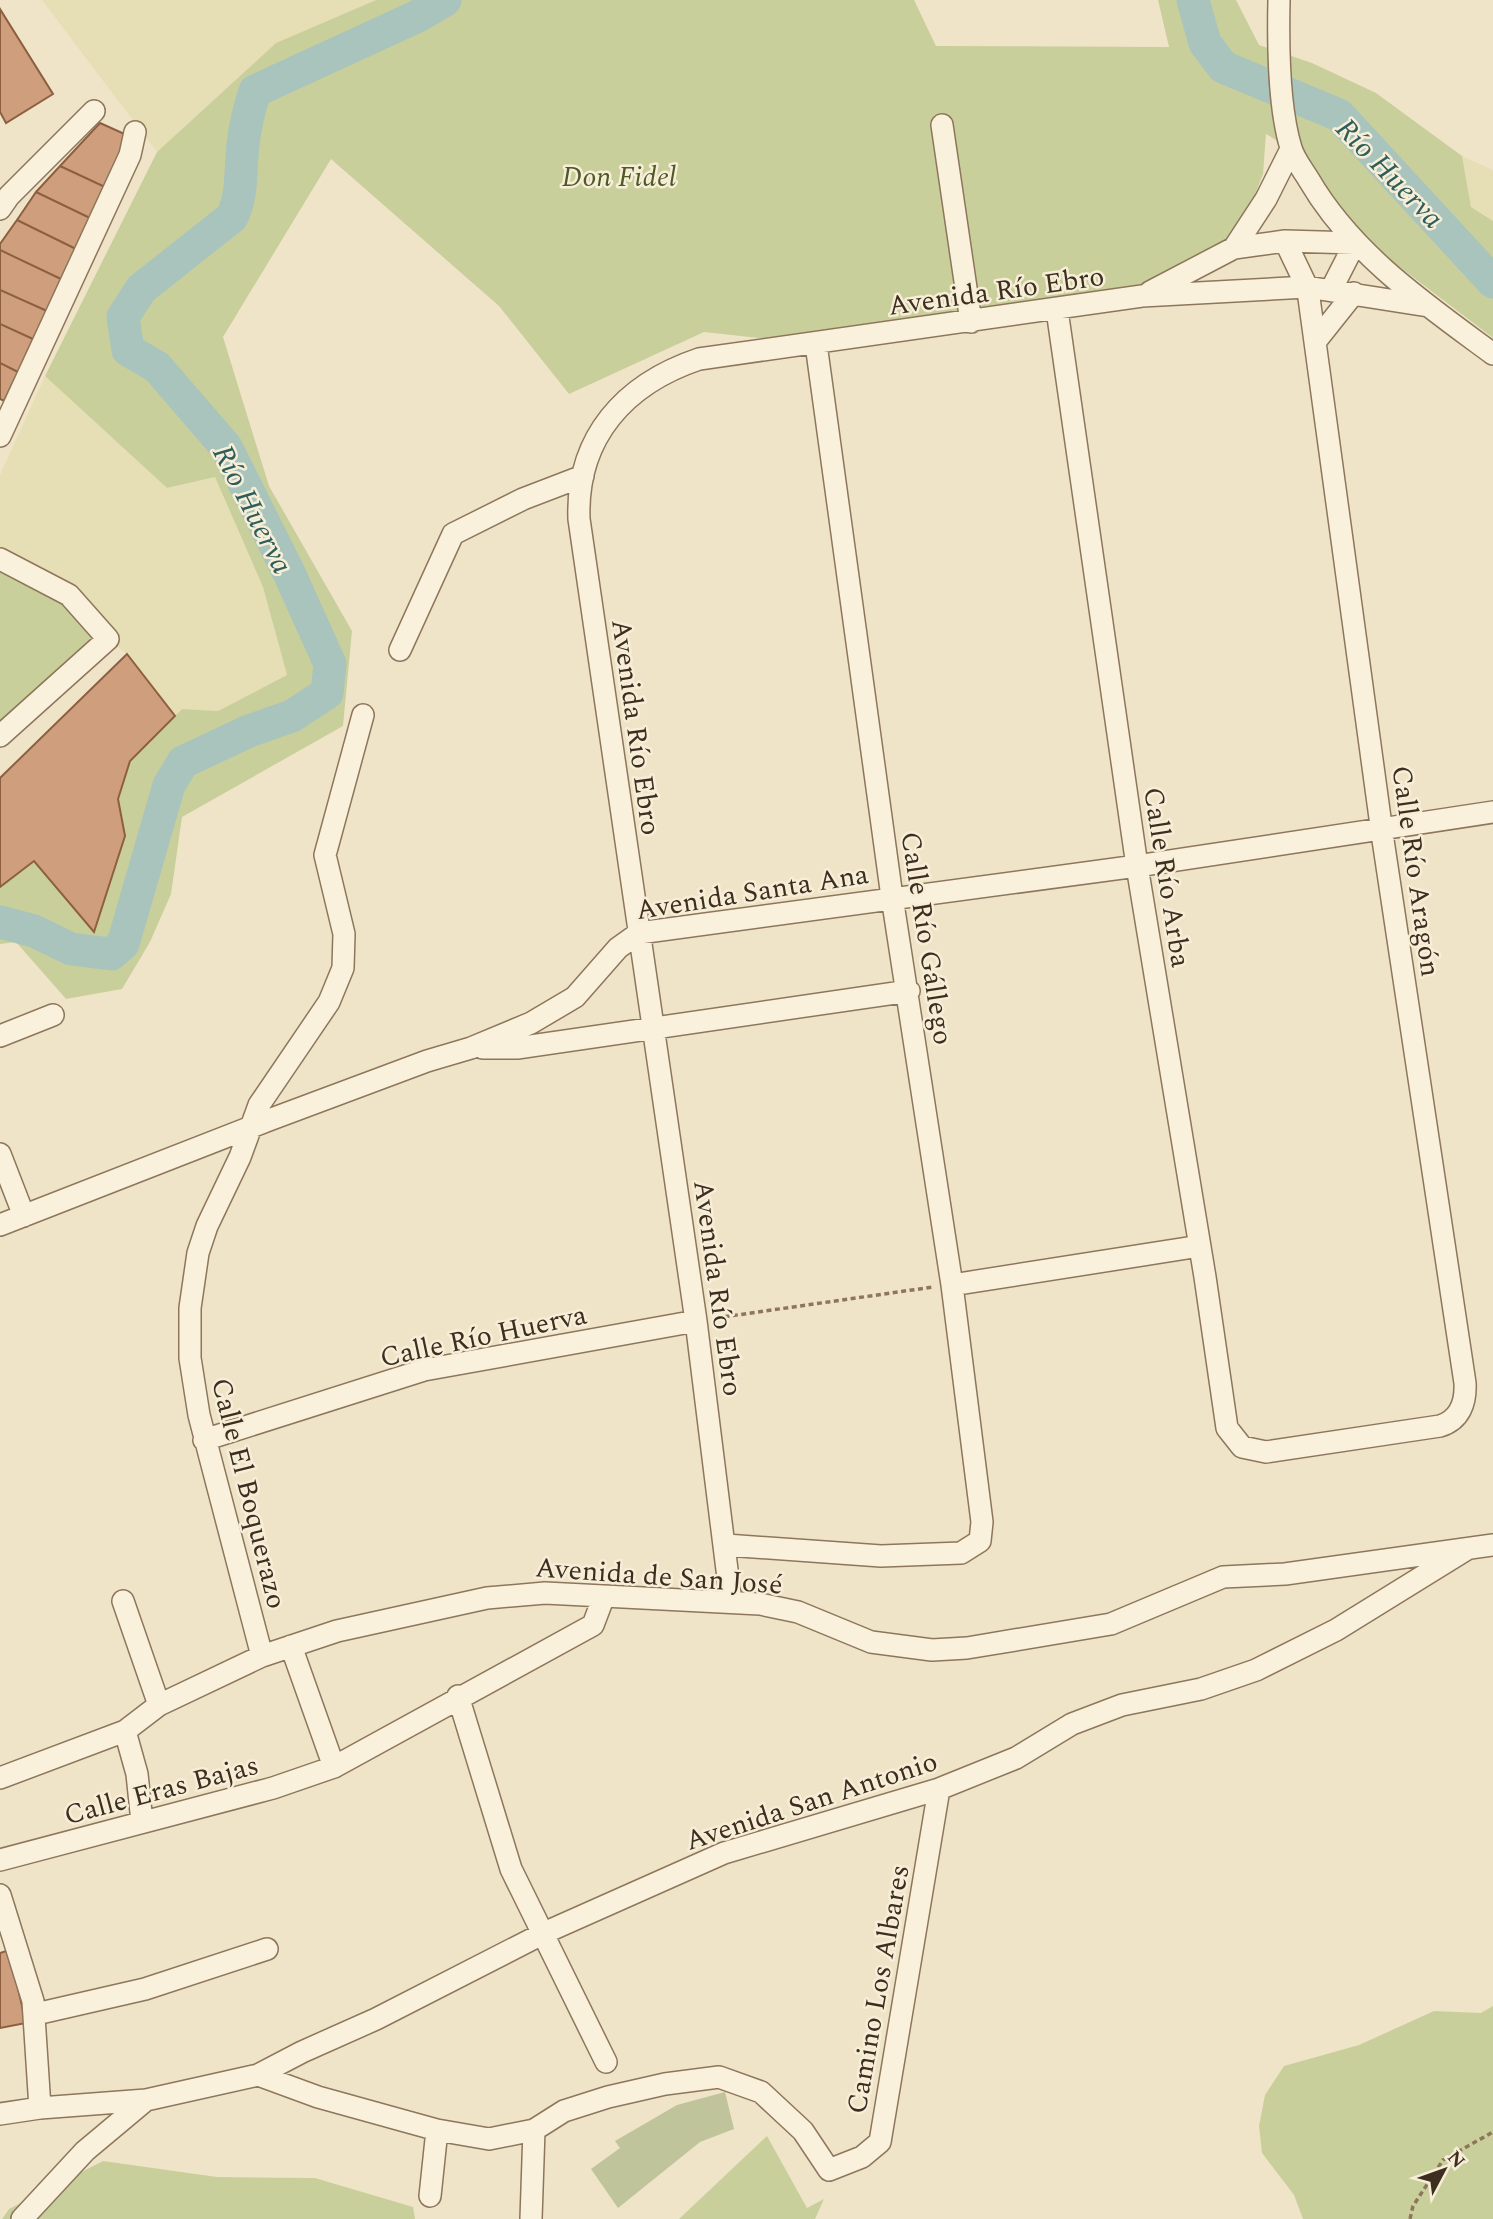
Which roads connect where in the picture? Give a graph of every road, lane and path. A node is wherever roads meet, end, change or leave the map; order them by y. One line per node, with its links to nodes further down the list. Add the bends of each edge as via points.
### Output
1 (1279, 0): 5 (street, via 1278,59)
2 (93, 111): 6 (street)
3 (942, 125): 16 (street)
4 (135, 132): 20 (street, via 130,155)
5 (1291, 149): 8 (street, via 1324,205); 9 (street, Avenida Río Ebro)
6 (3, 196)
7 (1285, 242): 8 (street, Avenida Río Ebro); 9 (street, Avenida Río Ebro); 10 (street, Calle Río Aragón)
8 (1356, 243): 11 (street); 14 (street)
9 (1234, 248): 13 (street, Avenida Río Ebro)
10 (1307, 286): 11 (street, Avenida Río Ebro); 13 (street, Avenida Río Ebro); 17 (street, Calle Río Aragón)
11 (1331, 290): 12 (street, Avenida Río Ebro)
12 (1354, 293): 14 (street, Avenida Río Ebro); 17 (street)
13 (1142, 296): 15 (street, Avenida Río Ebro)
14 (1428, 306): 19 (street)
15 (1057, 310): 16 (street, Avenida Río Ebro); 28 (street, Calle Río Arba)
16 (971, 322): 18 (street, Avenida Río Ebro)
17 (1315, 341): 27 (street, Calle Río Aragón)
18 (816, 344): 21 (street, Avenida Río Ebro, via 699,359 652,379 631,394 605,424); 29 (street, Calle Río Gállego)
19 (1493, 354)
20 (0, 436)
21 (583, 475): 23 (street, via 453,534); 30 (street, Avenida Río Ebro, via 579,519)
22 (0, 559): 25 (street, via 69,595 108,639)
23 (400, 650)
24 (363, 715): 36 (street, Calle El Boquerazo, via 325,855 344,934 343,968 329,1002 263,1097)
25 (0, 736)
26 (1493, 812): 27 (street, Avenida Santa Ana)
27 (1382, 828): 28 (street, Avenida Santa Ana); 44 (street, Calle Río Aragón, via 1465,1383 1462,1408 1453,1420 1440,1426 1266,1452)
28 (1137, 866): 29 (street, Avenida Santa Ana); 40 (street, Calle Río Arba)
29 (892, 897): 30 (street, Avenida Santa Ana); 31 (street, Calle Río Gállego)
30 (639, 933): 33 (street, Avenida Río Ebro); 35 (street, Avenida Santa Ana, via 618,948 565,1003)
31 (909, 991): 33 (street, Avenida Santa Ana); 41 (street, Calle Río Gállego)
32 (53, 1015): 34 (street)
33 (652, 1029): 35 (street, Avenida Santa Ana, via 517,1048); 42 (street, Avenida Río Ebro)
34 (0, 1036)
35 (471, 1048): 36 (street, Avenida Santa Ana)
36 (252, 1127): 38 (street, Avenida Santa Ana); 43 (street, Calle El Boquerazo, via 207,1226 193,1278 190,1358)
37 (0, 1154): 38 (street)
38 (24, 1216): 39 (street, Avenida Santa Ana)
39 (0, 1225)
40 (1200, 1246): 41 (street); 44 (street, Calle Río Arba, via 1225,1420)
41 (952, 1284): 42 (path); 45 (street, Calle Río Gállego, via 982,1522 980,1541 961,1553 881,1556)
42 (696, 1321): 43 (street, Calle Río Huerva, via 424,1370); 45 (street, Avenida Río Ebro)
43 (204, 1440): 54 (street, Calle El Boquerazo)
44 (1242, 1447)
45 (726, 1545): 52 (street, Avenida Río Ebro)
46 (1493, 1545): 47 (street, Avenida de San José)
47 (1467, 1549): 48 (street, Avenida de San José); 51 (street, Avenida San Antonio)
48 (1373, 1564): 51 (street); 52 (street, Avenida de San José, via 1223,1577 1111,1623 967,1648 932,1650 871,1642 779,1607)
49 (604, 1595): 52 (street, Avenida de San José); 53 (street, Avenida de San José, via 545,1593 487,1598 337,1631); 55 (street, Calle Eras Bajas, via 593,1625)
50 (123, 1601): 56 (street)
51 (1384, 1601): 60 (street, Avenida San Antonio, via 1255,1670 1200,1689 1122,1705 1072,1724 1016,1758)
52 (731, 1602)
53 (291, 1646): 54 (street, Avenida de San José); 58 (street)
54 (262, 1656): 56 (street, Avenida de San José)
55 (458, 1696): 58 (street, Calle Eras Bajas); 64 (street, via 505,1852)
56 (159, 1705): 57 (street, Avenida de San José)
57 (125, 1731): 59 (street, Avenida de San José); 61 (street, via 137,1774)
58 (334, 1767): 61 (street, Calle Eras Bajas)
59 (0, 1778)
60 (939, 1789): 64 (street, Avenida San Antonio, via 724,1853); 73 (street, Camino Los Albares, via 880,2142 862,2157 829,2170 803,2131 761,2092 719,2077 608,2098 564,2111)
61 (142, 1822): 62 (street, Calle Eras Bajas)
62 (0, 1860)
63 (0, 1895): 66 (street)
64 (544, 1933): 67 (street); 68 (street, Avenida San Antonio)
65 (267, 1950): 66 (street, via 145,1989)
66 (36, 2014): 70 (street)
67 (606, 2062)
68 (258, 2075): 69 (street, Avenida San Antonio); 72 (street, Camino Los Albares)
69 (146, 2100): 70 (street, Avenida San Antonio); 76 (street, via 85,2151)
70 (40, 2108): 71 (street, Avenida San Antonio)
71 (0, 2114)
72 (437, 2130): 73 (street, Camino Los Albares, via 489,2139); 75 (street)
73 (534, 2130): 77 (street)
74 (1493, 2132): 78 (path, via 1443,2160 1413,2206)
75 (430, 2196)
76 (22, 2219)
77 (531, 2219)
78 (1410, 2219)

